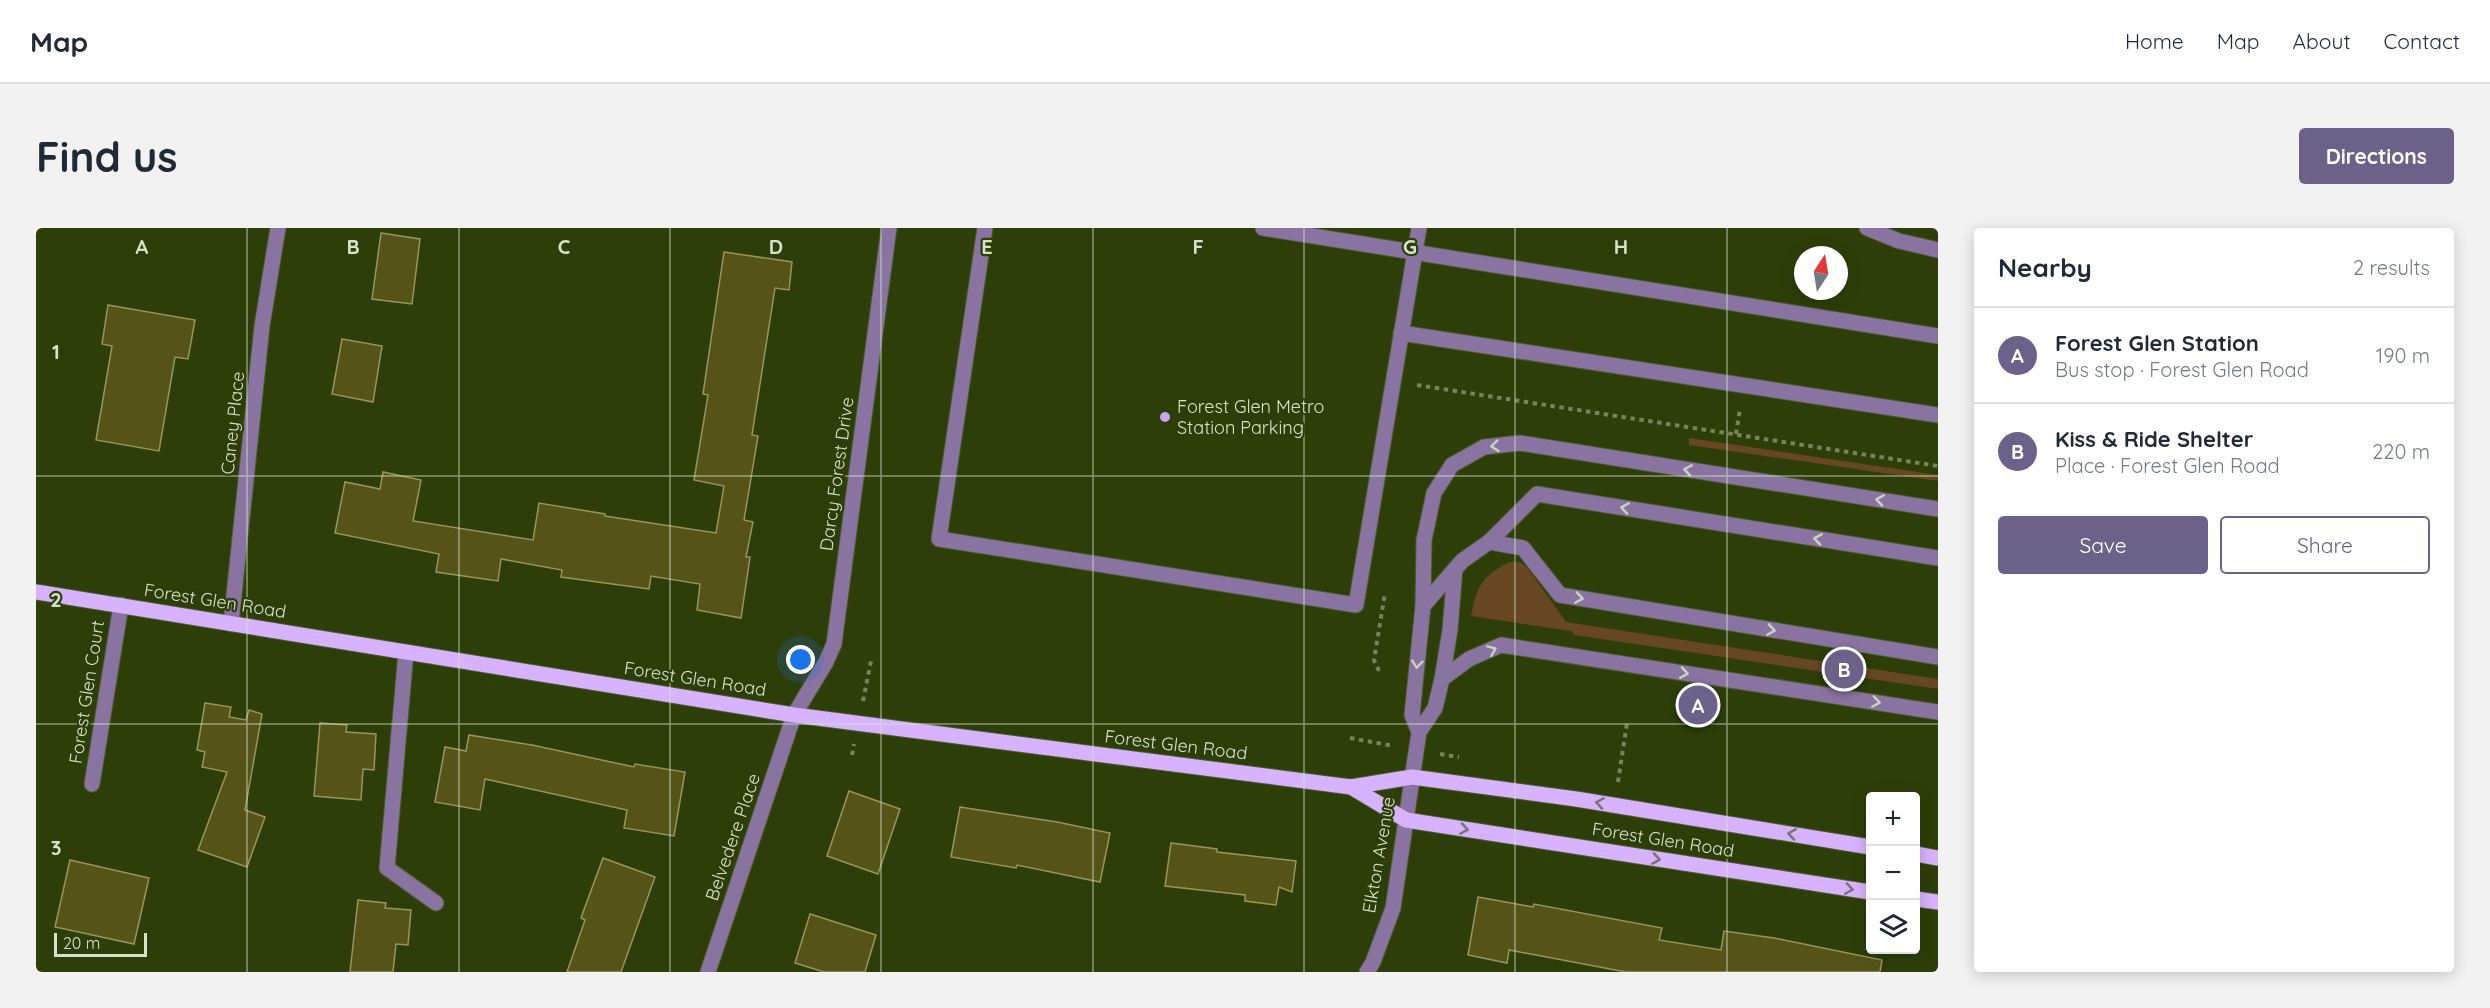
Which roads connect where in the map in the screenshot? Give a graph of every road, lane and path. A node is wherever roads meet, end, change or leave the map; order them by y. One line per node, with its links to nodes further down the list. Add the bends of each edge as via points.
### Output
1 (278, 228): 21 (street, Caney Place, via 262,327)
2 (889, 228): 26 (street, Darcy Forest Drive, via 834,644)
3 (985, 228): 9 (street, via 939,539 1356,605)
4 (1263, 228): 8 (street)
5 (1419, 228): 8 (street)
6 (1867, 228): 7 (street)
7 (1938, 250)
8 (1415, 254): 9 (street); 10 (street)
9 (1401, 333): 12 (street)
10 (1938, 336)
11 (1417, 385): 13 (path)
12 (1938, 415)
13 (1938, 466)
14 (1938, 509): 20 (street, one-way to 20, via 1520,443 1484,447 1452,465 1434,493 1424,540)
15 (1489, 542): 16 (street, one-way to 15, via 1537,494); 17 (street); 23 (street, one-way to 23, via 1523,548 1560,595)
16 (1938, 558)
17 (1455, 569): 20 (street); 24 (street)
18 (36, 592): 19 (main road, Forest Glen Road)
19 (121, 605): 21 (main road, Forest Glen Road); 30 (street, Forest Glen Court)
20 (1423, 606): 28 (street, one-way to 28, via 1412,715)
21 (231, 624): 22 (main road, Forest Glen Road)
22 (406, 652): 26 (main road, Forest Glen Road); 40 (street, via 387,868)
23 (1938, 657)
24 (1442, 680): 25 (street, one-way to 25, via 1469,659 1501,645); 28 (street, via 1435,708)
25 (1938, 712)
26 (794, 715): 32 (main road, Forest Glen Road); 41 (street, Belvedere Place)
27 (1627, 723): 31 (path)
28 (1419, 732): 29 (street, Elkton Avenue)
29 (1412, 777): 32 (main road, Forest Glen Road); 33 (street, Elkton Avenue); 34 (main road, Forest Glen Road, one-way to 29, via 1576,799)
30 (92, 784)
31 (1617, 784)
32 (1351, 787): 33 (main road, Forest Glen Road)
33 (1406, 820): 37 (main road, Forest Glen Road, one-way to 37); 42 (street, Elkton Avenue, via 1393,908)
34 (1866, 846)
35 (1920, 855): 36 (main road)
36 (1938, 858)
37 (1866, 891)
38 (1920, 900): 39 (main road)
39 (1938, 902)
40 (436, 903)
41 (708, 972)
42 (1367, 972)

